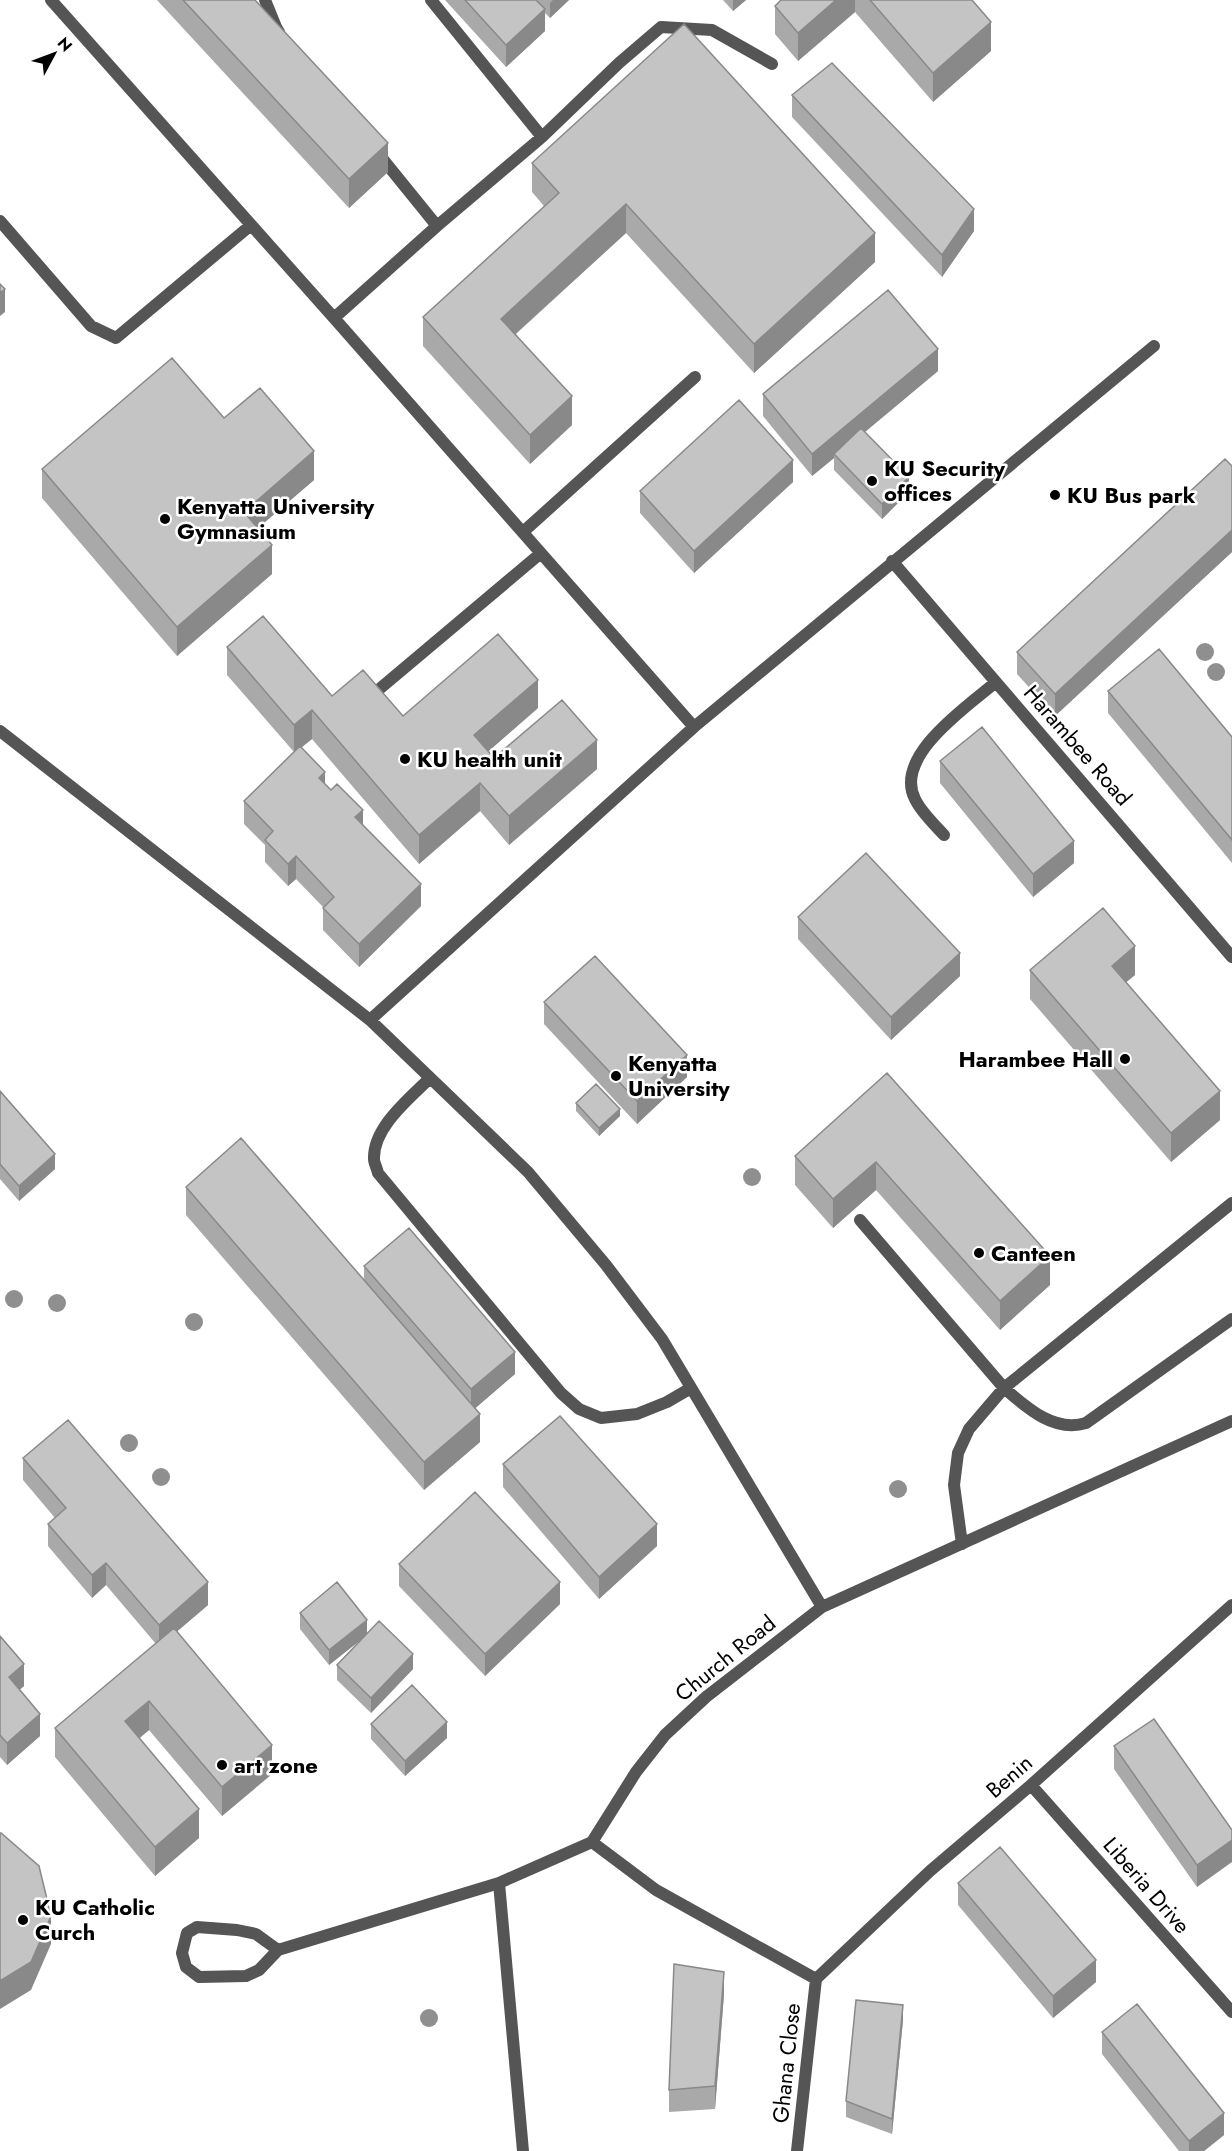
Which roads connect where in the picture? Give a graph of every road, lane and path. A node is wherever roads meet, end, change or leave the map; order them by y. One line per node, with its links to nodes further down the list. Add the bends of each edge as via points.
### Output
1 (51, 0): 9 (lane)
2 (265, 0): 4 (lane, via 276,27)
3 (431, 0): 6 (lane)
4 (290, 45)
5 (772, 64): 6 (lane, via 712,30 661,27)
6 (542, 137): 10 (lane)
7 (371, 145): 10 (lane)
8 (0, 221): 9 (lane, via 91,326 116,338)
9 (251, 225): 11 (lane)
10 (437, 226): 11 (lane)
11 (334, 318): 14 (lane)
12 (1154, 346): 16 (lane)
13 (695, 377): 14 (lane)
14 (523, 532): 15 (lane)
15 (541, 553): 18 (lane); 19 (lane)
16 (892, 561): 17 (lane, Harambee Road); 19 (lane)
17 (996, 682): 21 (lane, via 936,735 917,758 910,776 914,798); 22 (lane, Harambee Road)
18 (377, 691)
19 (694, 727): 23 (lane)
20 (0, 731): 23 (lane)
21 (944, 835)
22 (1232, 957)
23 (370, 1020): 24 (lane)
24 (430, 1078): 28 (lane, via 528,1172 613,1274 662,1340); 28 (lane, via 392,1116 380,1136 374,1158 378,1173 561,1393 579,1408 601,1418 638,1414)
25 (1232, 1203): 29 (lane)
26 (860, 1220): 29 (lane)
27 (1232, 1319): 29 (lane, via 1086,1423 1063,1425 1028,1408)
28 (690, 1388): 33 (lane)
29 (1004, 1388): 31 (lane, via 969,1429 958,1453 954,1485)
30 (1232, 1421): 31 (lane, Church Road)
31 (962, 1544): 33 (lane, Church Road)
32 (1232, 1605): 34 (lane, Benin)
33 (822, 1607): 35 (lane, Church Road, via 706,1697 665,1735 636,1772)
34 (1031, 1785): 38 (lane, Benin, via 930,1871); 39 (lane, Liberia Drive)
35 (592, 1842): 36 (lane); 38 (lane, via 656,1890)
36 (499, 1883): 37 (lane); 40 (lane)
37 (278, 1950): 37 (lane, via 246,1976 199,1977 186,1967 182,1953 187,1933 197,1927 256,1934)
38 (816, 1979): 41 (lane, Ghana Close)
39 (1232, 2012)
40 (523, 2151)
41 (797, 2151)

